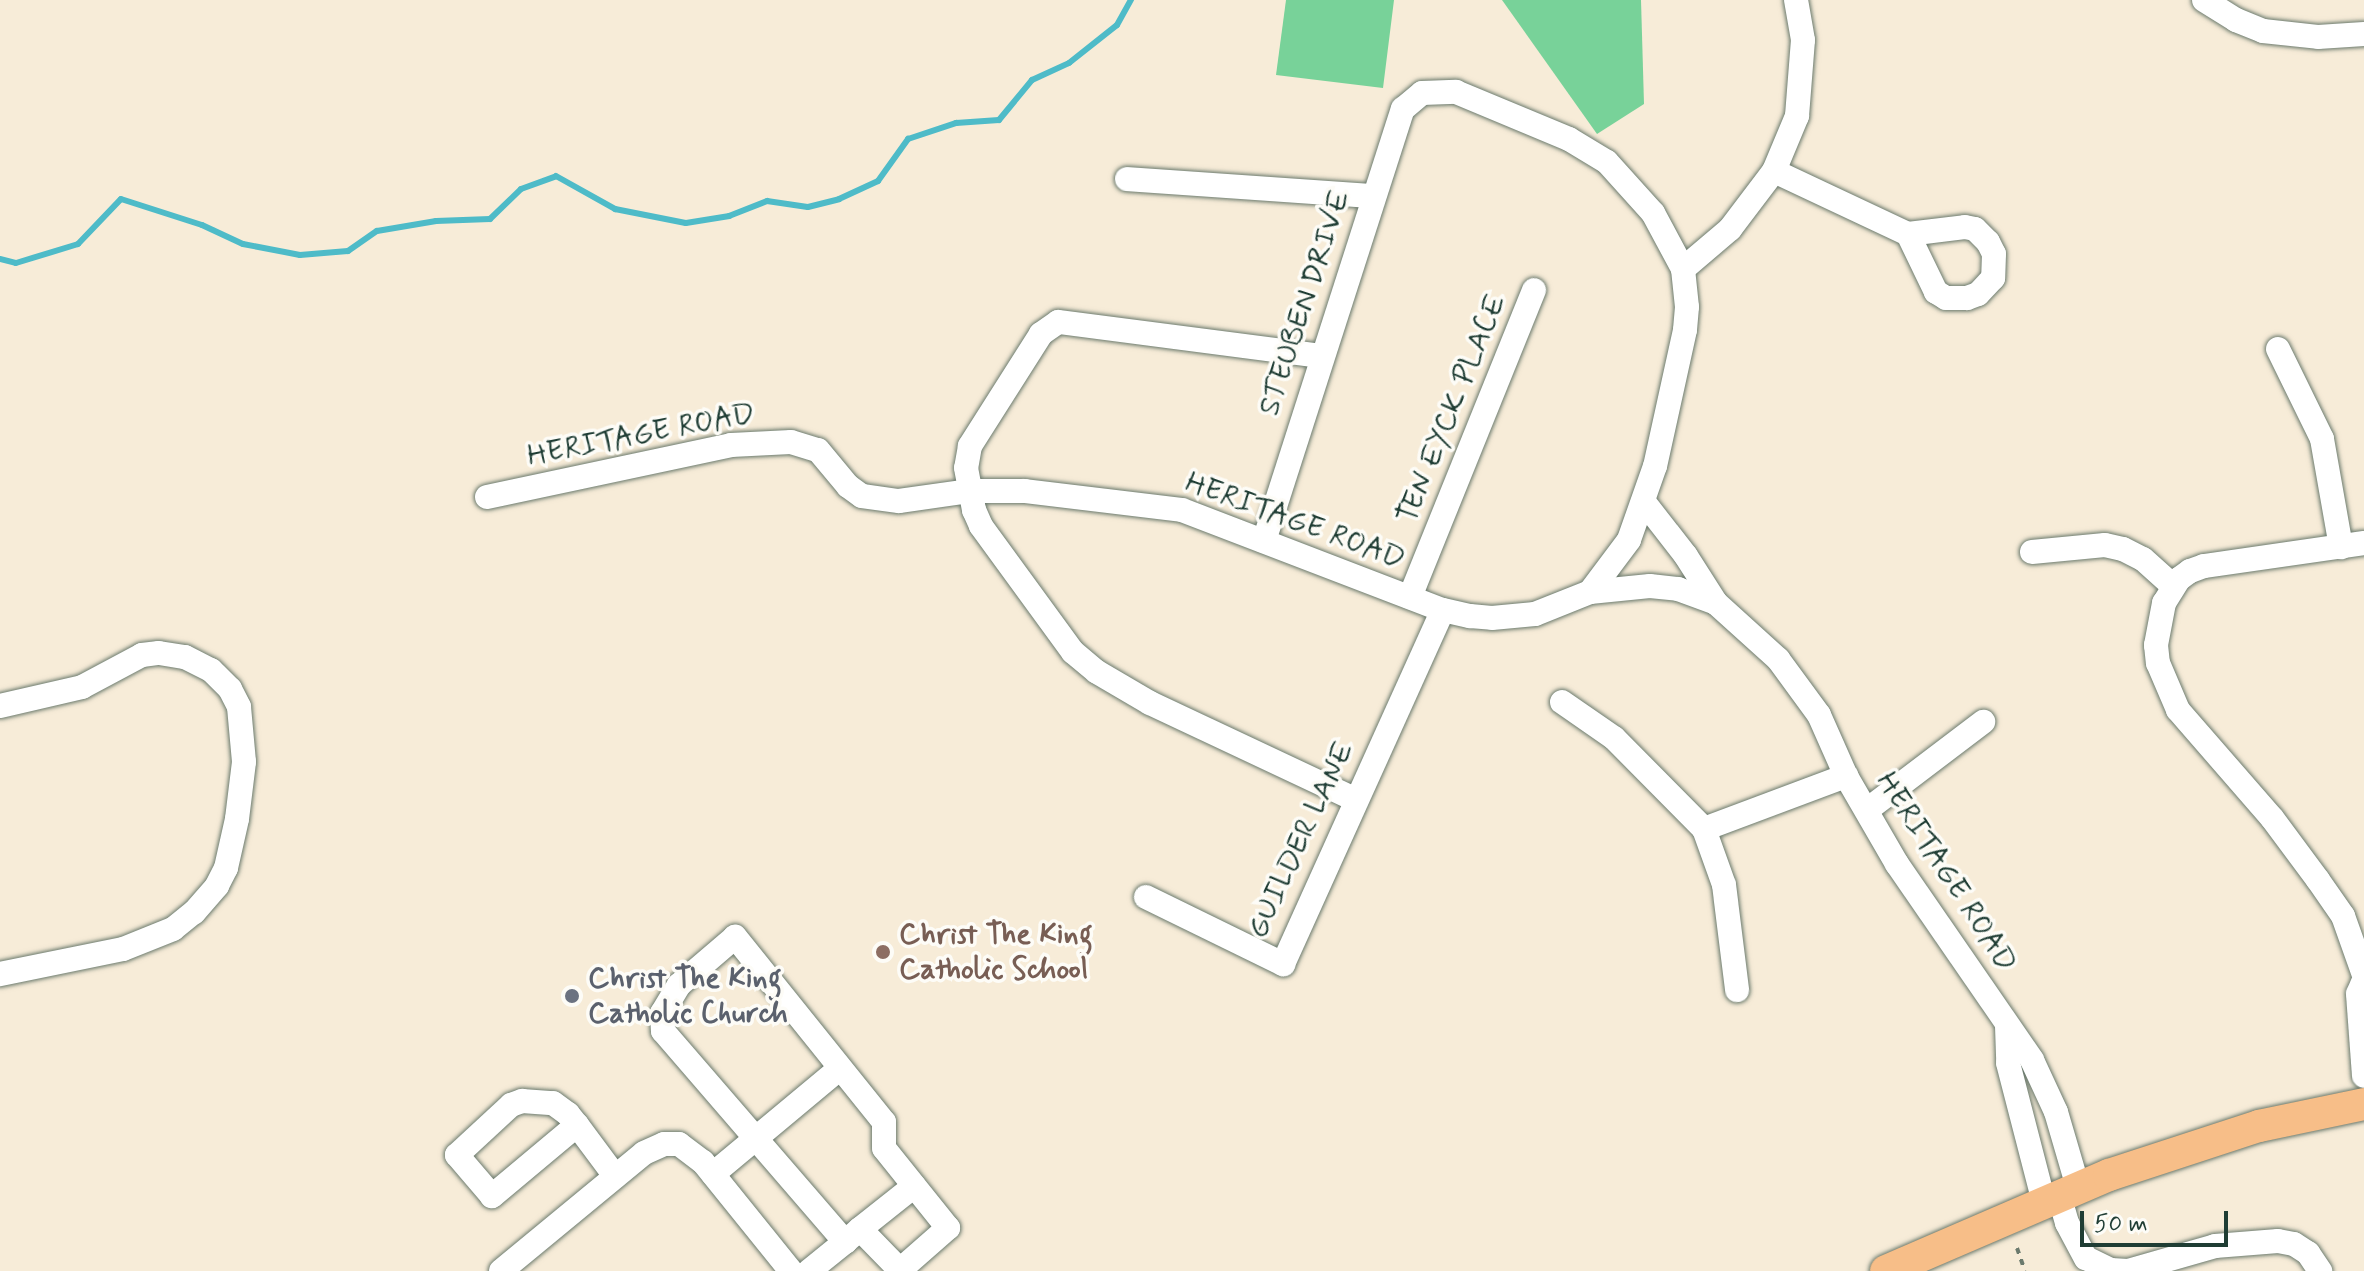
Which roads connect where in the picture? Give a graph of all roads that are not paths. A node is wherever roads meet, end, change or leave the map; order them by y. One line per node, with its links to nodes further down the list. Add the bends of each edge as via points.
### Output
1 (1796, 0): 4 (street, via 1803,40 1797,116)
2 (2204, 0): 3 (street, via 2263,31 2318,37)
3 (2364, 34)
4 (1774, 171): 7 (street); 8 (street, via 1730,229)
5 (1127, 179): 6 (street)
6 (1373, 196): 8 (street, STEUBEN DRIVE, via 1403,109 1422,93 1456,92 1598,155 1653,213); 11 (street, STEUBEN DRIVE)
7 (1908, 234)
8 (1683, 269): 14 (street, via 1685,330)
9 (1534, 290): 20 (street, TEN EYCK PLACE)
10 (2278, 349): 16 (street, via 2322,439)
11 (1321, 356): 12 (street, via 1058,322 1041,334 970,446); 15 (street, STEUBEN DRIVE)
12 (970, 491): 13 (street, HERITAGE ROAD, via 880,501 848,486 807,444 761,442); 15 (street, HERITAGE ROAD, via 1025,491 1182,510); 27 (street, via 981,526 1073,652 1097,672 1150,703)
13 (487, 497)
14 (1644, 502): 19 (street, via 1629,540); 21 (street, HERITAGE ROAD)
15 (1264, 541): 20 (street, HERITAGE ROAD)
16 (2352, 545): 18 (street, via 2204,566)
17 (2032, 552): 18 (street, via 2105,545 2123,549)
18 (2173, 586): 31 (street, via 2158,623 2158,663 2165,685 2207,748 2272,818 2318,880 2343,916)
19 (1590, 592): 21 (street, HERITAGE ROAD, via 1650,586 1678,589); 22 (street, HERITAGE ROAD, via 1535,614 1492,618)
20 (1410, 597): 22 (street, HERITAGE ROAD)
21 (1716, 603): 26 (street, HERITAGE ROAD, via 1778,659 1819,715)
22 (1443, 610): 27 (street, GUILDER LANE)
23 (1562, 702): 29 (street, via 1614,738)
24 (0, 706): 32 (street, via 82,687 142,655 185,657 211,670 230,689 239,707 244,762 226,868 194,912 173,929 123,949)
25 (1983, 722): 28 (street)
26 (1846, 776): 28 (street, HERITAGE ROAD); 29 (street)
27 (1356, 800): 30 (street, GUILDER LANE, via 1283,964)
28 (1867, 810): 34 (street, HERITAGE ROAD, via 1897,864)
29 (1704, 829): 33 (street, via 1724,885)
30 (1146, 897)
31 (2363, 966): 36 (street, via 2358,994)
32 (0, 974)
33 (1737, 990)
34 (2007, 1026): 43 (street, via 2008,1063); 43 (street, HERITAGE ROAD, via 2032,1060 2056,1112)
35 (840, 1068): 39 (street); 39 (street, via 735,937 679,985 662,1013 663,1031); 42 (street, via 884,1122 884,1148)
36 (2364, 1076)
37 (2364, 1104): 43 (main road, via 2259,1126)
38 (577, 1125): 38 (street, via 561,1106 522,1101 457,1155 492,1196); 41 (street)
39 (756, 1138): 40 (street); 44 (street)
40 (713, 1174): 41 (street, via 692,1150 664,1144); 46 (street)
41 (615, 1176): 45 (street)
42 (914, 1186): 44 (street); 44 (street, via 948,1228 900,1270)
43 (2061, 1195): 48 (main road); 49 (street, via 2067,1223 2086,1258 2111,1270 2128,1271 2215,1246 2278,1241 2308,1253)
44 (853, 1236): 47 (street)
45 (501, 1271)
46 (791, 1271)
47 (809, 1271)
48 (1886, 1271)
49 (2320, 1271)

